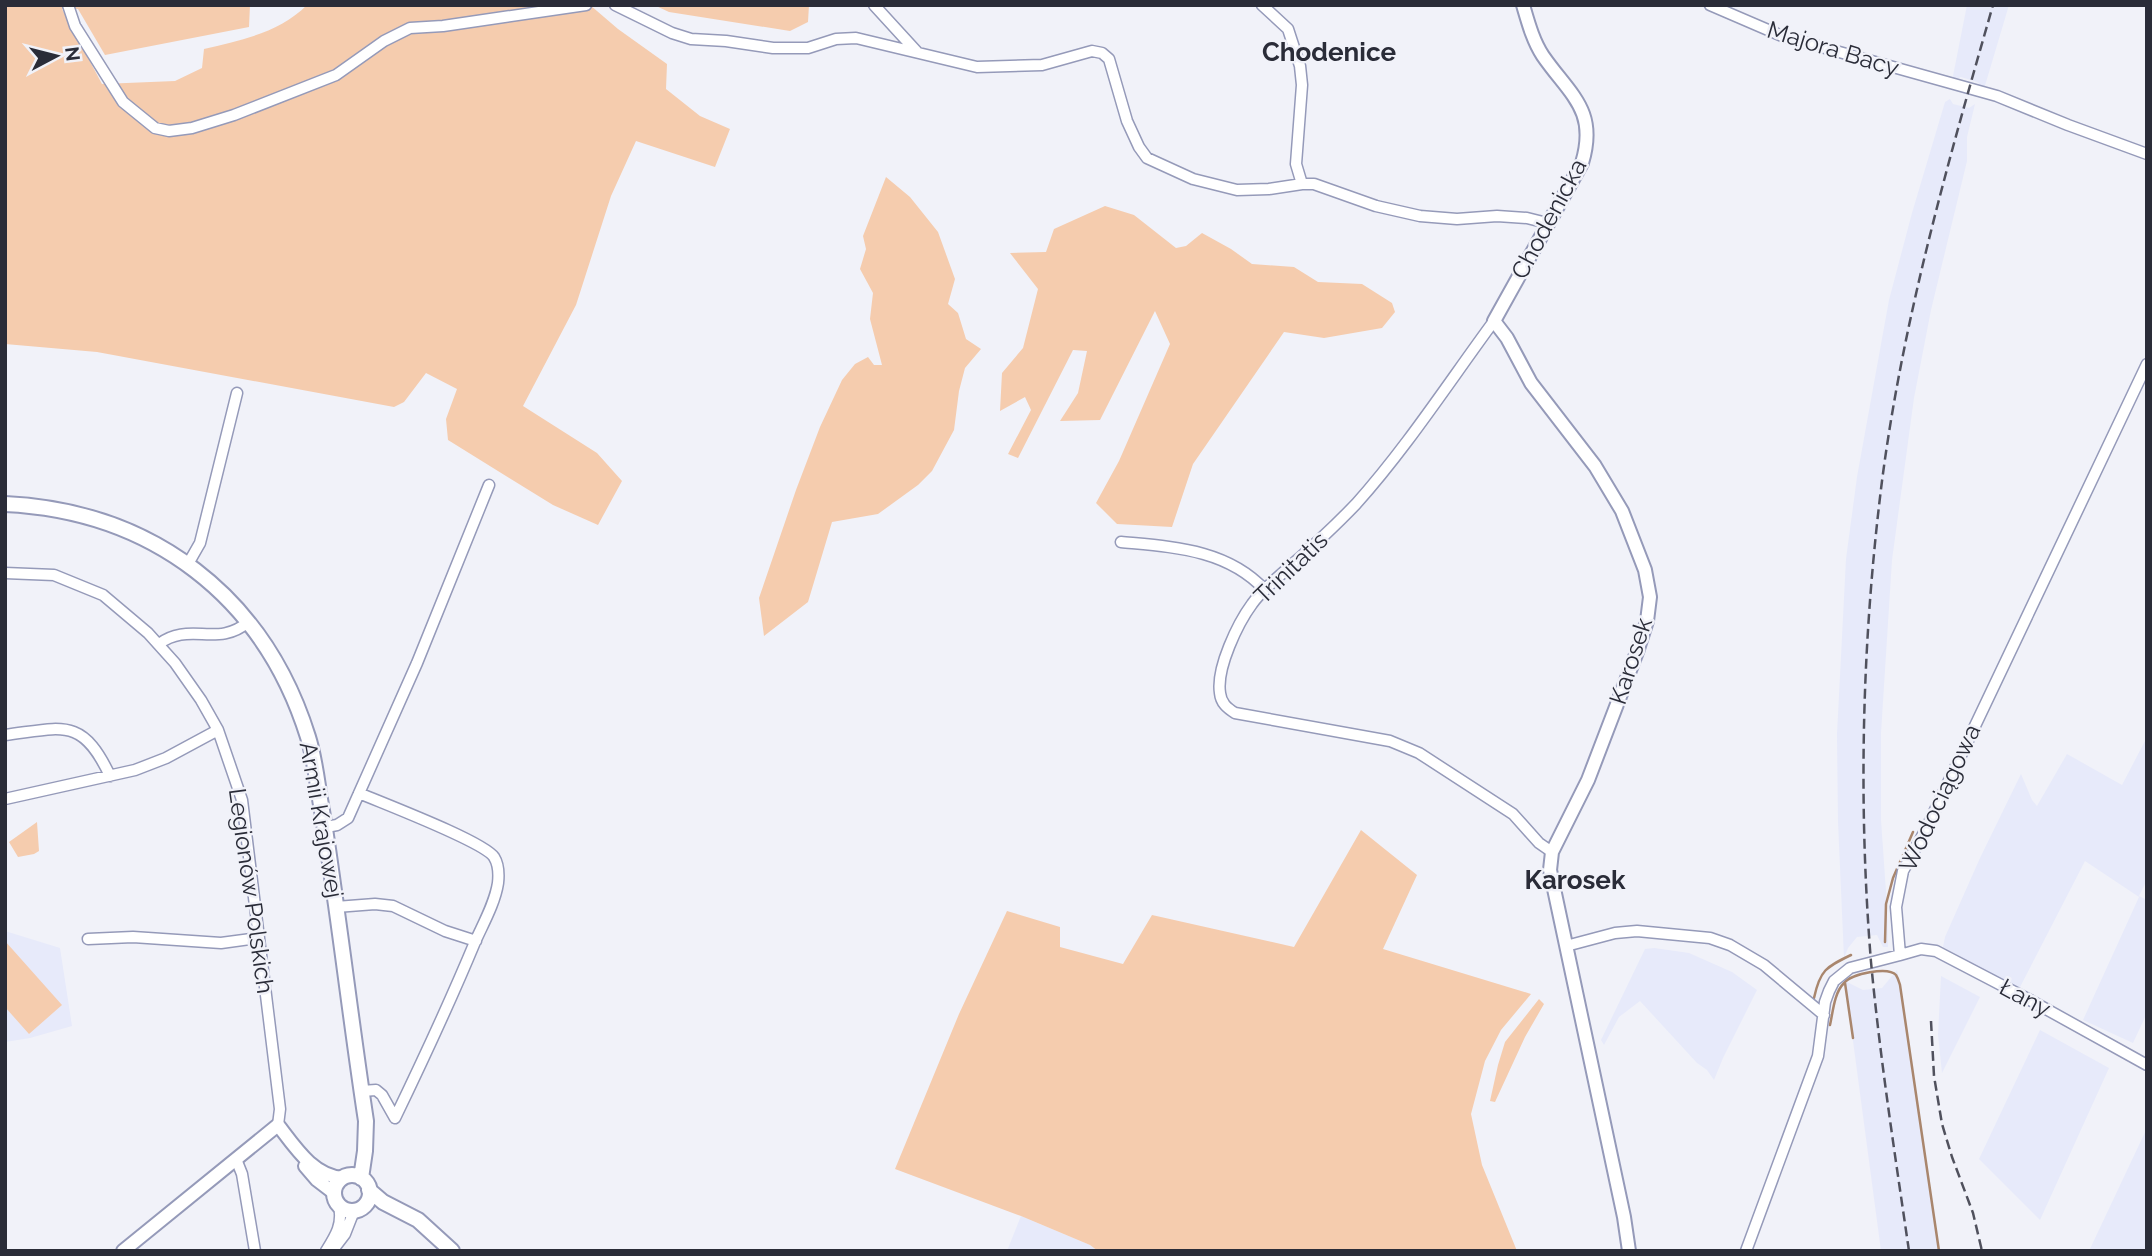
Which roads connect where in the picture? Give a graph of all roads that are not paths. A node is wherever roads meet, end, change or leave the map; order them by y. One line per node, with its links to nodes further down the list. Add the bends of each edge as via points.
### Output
1 (68, 5): 2 (street, via 75,26 123,102 155,128 169,131 234,115 336,75 410,28)
2 (586, 5)
3 (615, 5): 8 (street, via 691,39 808,48 856,38)
4 (874, 5): 8 (street)
5 (1262, 5): 10 (street, via 1288,29 1300,66 1296,164)
6 (1523, 5): 11 (street, Chodenicka, via 1542,54 1581,106 1588,136 1582,163)
7 (1710, 5): 9 (street, Majora Bacy, via 1782,36 1976,90)
8 (917, 53): 10 (street, via 997,67 1041,65 1092,51 1102,53 1109,59 1127,121 1147,158 1193,179 1237,190)
9 (2147, 154)
10 (1302, 184): 11 (street, via 1420,216 1497,216)
11 (1548, 223): 12 (street, Chodenicka)
12 (1494, 321): 20 (street, Trinitatis, via 1357,502); 29 (street, Karosek, via 1531,383 1595,466 1622,510 1645,570 1650,597 1637,652 1588,780)
13 (2147, 363): 35 (street, Wodociągowa, via 1903,872 1896,907)
14 (237, 393): 18 (street, via 200,542)
15 (489, 485): 26 (street)
16 (5, 504): 18 (main road, Armii Krajowej, via 48,507 94,518 145,538)
17 (1121, 542): 20 (street, via 1205,553 1238,567)
18 (188, 564): 21 (main road, Armii Krajowej)
19 (5, 573): 22 (street, Legionów Polskich, via 54,575 103,595)
20 (1265, 590): 29 (street, Trinitatis, via 1240,624 1226,656 1219,680 1225,706 1235,713 1390,741 1419,753 1513,814)
21 (248, 622): 22 (street, via 229,634 181,634); 28 (main road, Armii Krajowej, via 266,644 301,716)
22 (159, 644): 23 (street, Legionów Polskich)
23 (218, 730): 25 (street, via 153,764); 31 (street, Legionów Polskich, via 242,800)
24 (5, 735): 25 (street, via 76,731 96,751)
25 (110, 776): 27 (street)
26 (359, 793): 28 (street, via 348,818); 33 (street, via 489,851 496,859 498,886)
27 (5, 799)
28 (326, 827): 30 (main road, Armii Krajowej)
29 (1552, 852): 34 (street, Karosek, via 1550,870)
30 (336, 907): 33 (street, via 393,906); 38 (main road, Armii Krajowej)
31 (258, 938): 32 (street, via 221,943); 39 (street, Legionów Polskich, via 280,1109)
32 (88, 939)
33 (476, 941): 38 (street, via 395,1118 376,1090)
34 (1566, 946): 36 (street, via 1637,931 1710,938 1764,965); 51 (street, Karosek)
35 (1900, 955): 36 (street, via 1859,965 1841,975 1829,991); 37 (street, Łany, via 1922,949 1936,951)
36 (1824, 1015): 52 (street, via 1818,1056)
37 (2147, 1065)
38 (362, 1095): 42 (main road, Armii Krajowej, via 365,1151)
39 (278, 1125): 40 (street); 41 (street)
40 (295, 1147): 42 (street, via 325,1175); 43 (street, via 307,1170)
41 (236, 1159): 46 (street); 47 (street)
42 (355, 1180): 43 (main road, via 336,1184); 44 (main road, via 369,1199); 45 (main road)
43 (336, 1200): 44 (main road, via 349,1211); 48 (street, via 340,1224)
44 (357, 1210): 45 (main road, via 379,1209); 49 (street)
45 (434, 1235): 50 (main road)
46 (123, 1251)
47 (255, 1251)
48 (326, 1251)
49 (332, 1251)
50 (452, 1251)
51 (1629, 1251)
52 (1746, 1251)

